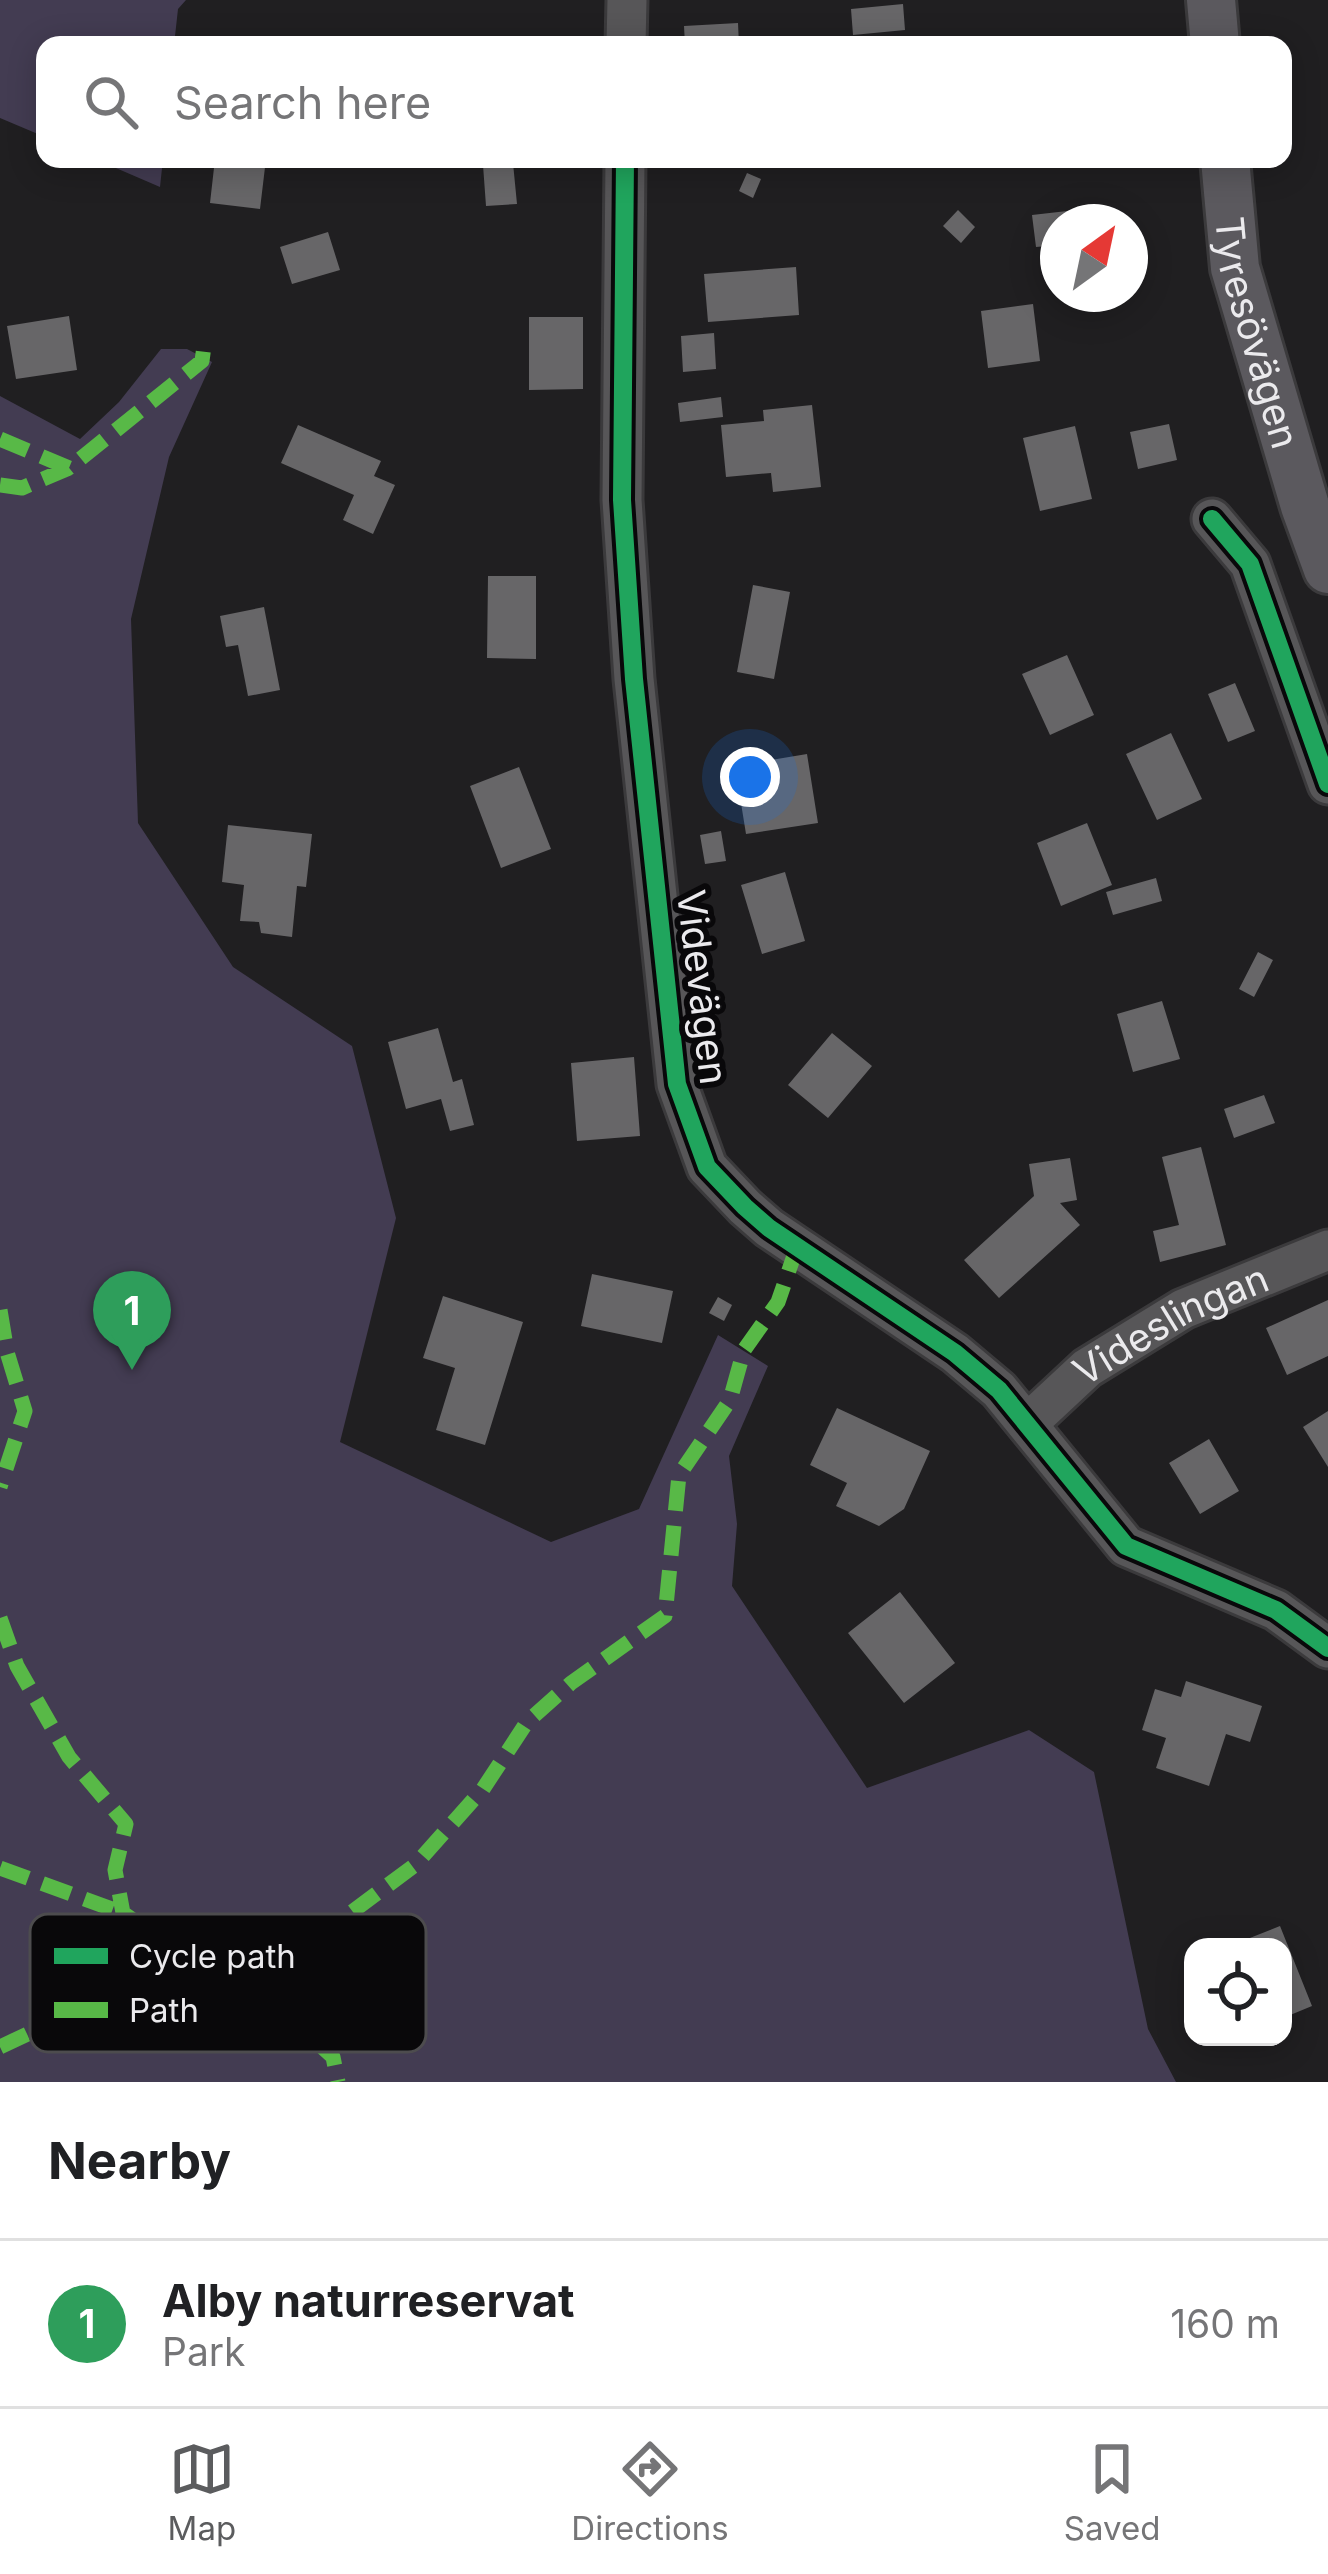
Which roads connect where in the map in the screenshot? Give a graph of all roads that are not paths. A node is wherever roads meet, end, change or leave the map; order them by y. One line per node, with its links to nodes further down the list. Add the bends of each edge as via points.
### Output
1 (627, 0): 3 (street)
2 (1211, 0): 4 (main road)
3 (626, 36)
4 (1214, 36)
5 (625, 168): 11 (street, Videvägen, via 622,500 677,1084 707,1167 746,1208 955,1352)
6 (1227, 168): 8 (main road, Tyresövägen, via 1235,268)
7 (1212, 519): 9 (street, via 1250,564)
8 (1328, 569)
9 (1328, 784)
10 (1328, 1250): 11 (street, Videslingan, via 1183,1309 1087,1368)
11 (1027, 1424): 12 (street, Videvägen, via 1126,1546 1276,1610)
12 (1328, 1648)

